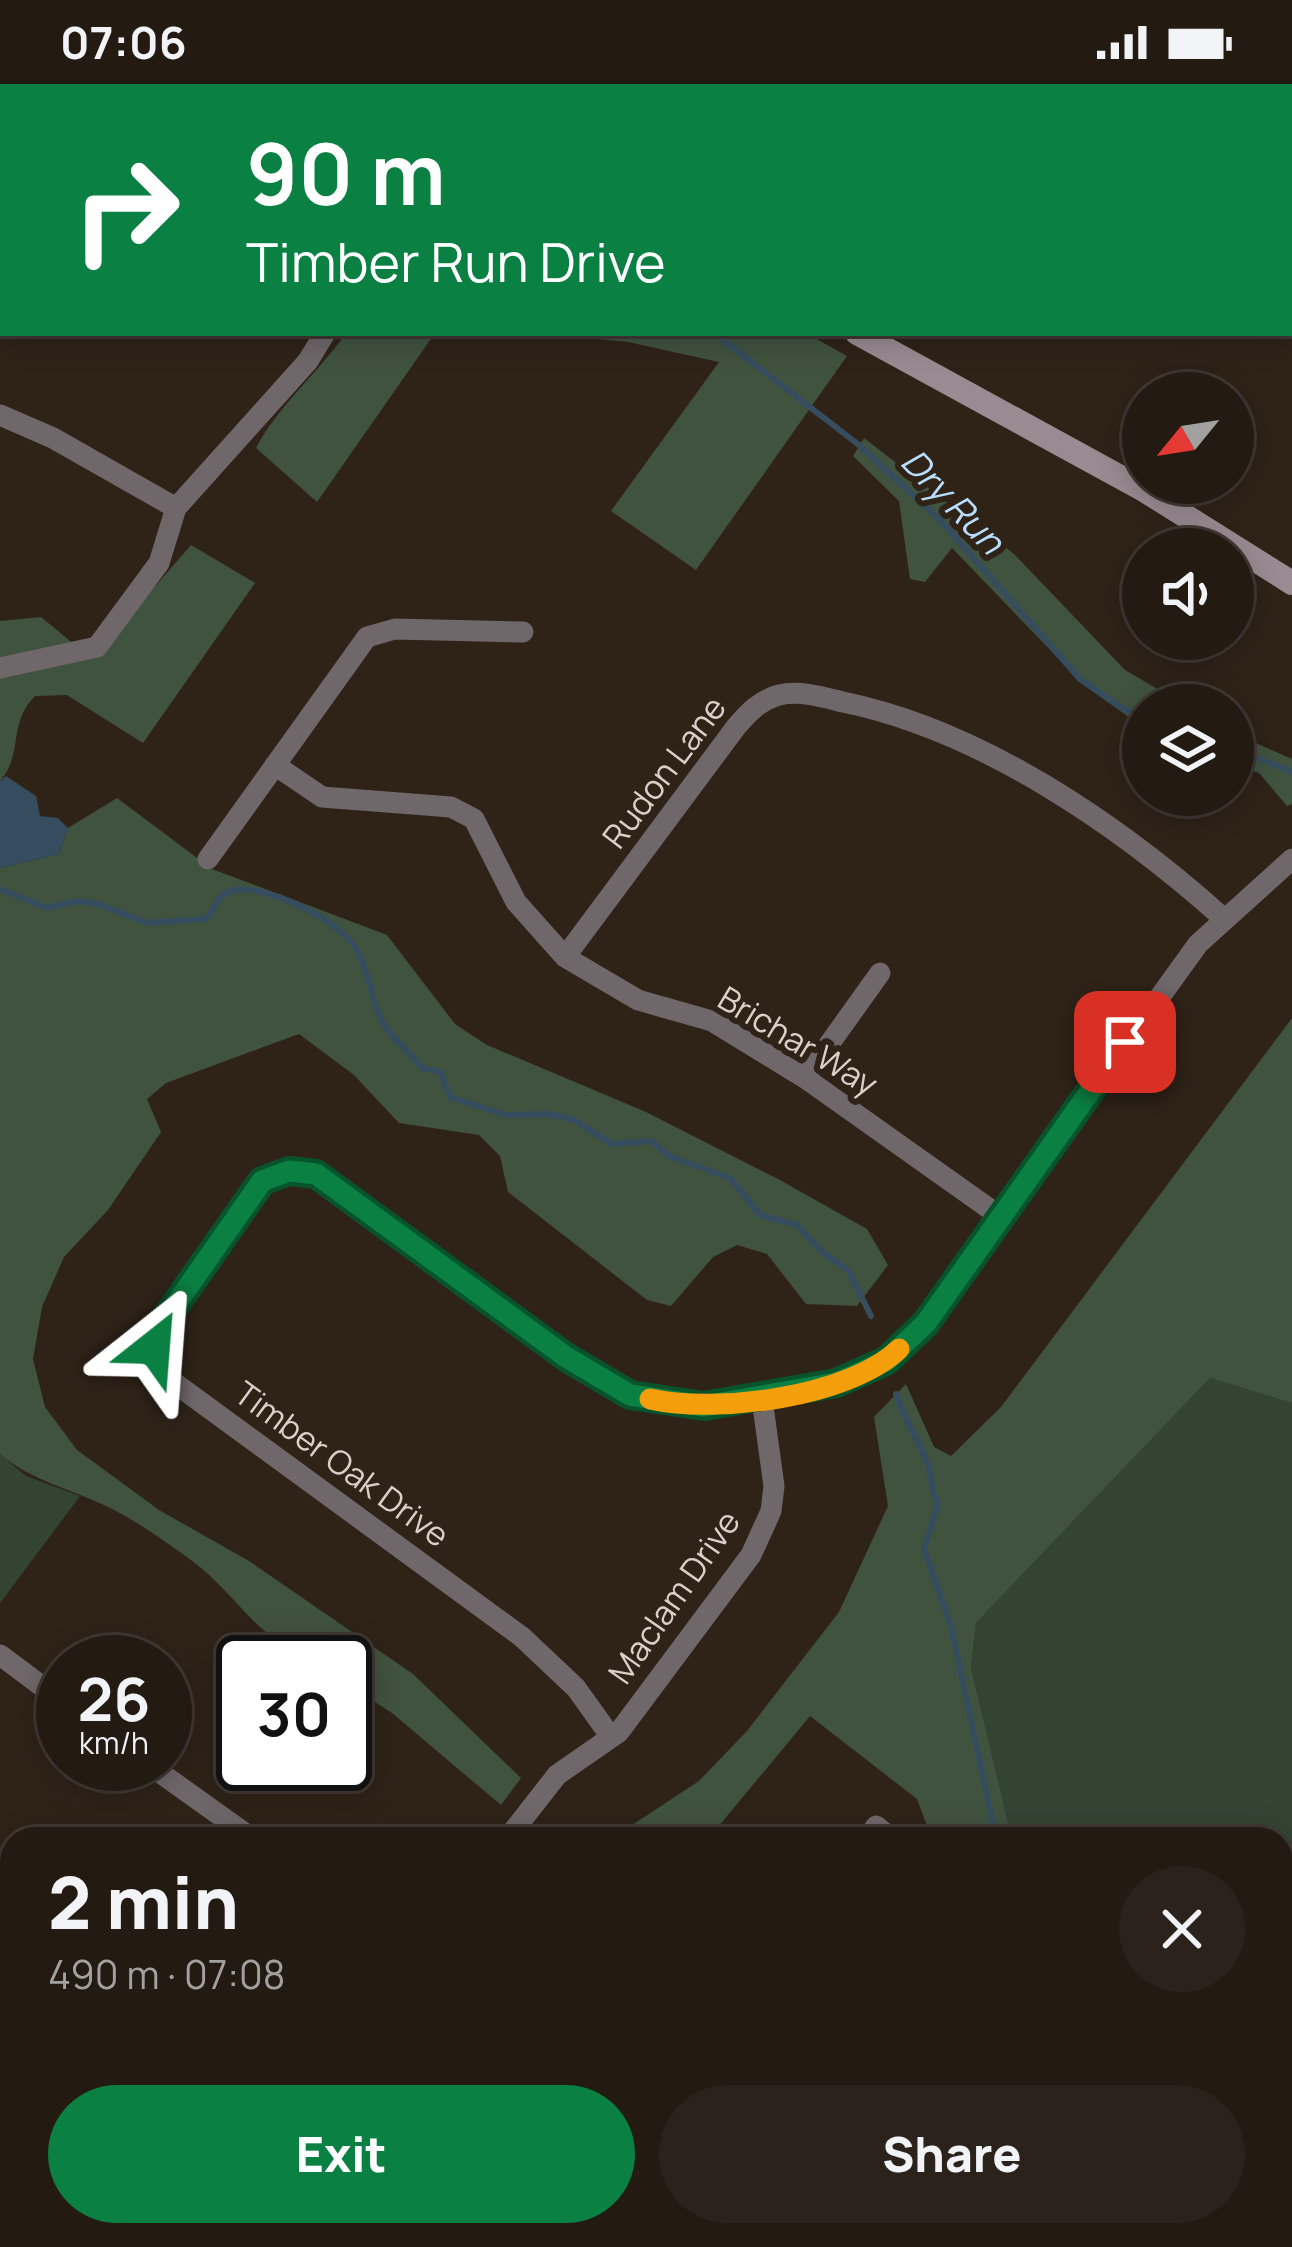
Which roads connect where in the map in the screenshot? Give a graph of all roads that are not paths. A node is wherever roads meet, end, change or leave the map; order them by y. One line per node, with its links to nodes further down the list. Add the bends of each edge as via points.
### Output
1 (323, 336): 6 (street)
2 (863, 336): 4 (main road)
3 (0, 415): 6 (street)
4 (1122, 466)
5 (1180, 504): 7 (main road)
6 (176, 508): 9 (street, via 159,563 97,647)
7 (1292, 583)
8 (523, 632): 10 (street, via 395,628 367,638)
9 (0, 668)
10 (274, 765): 11 (street); 14 (street, Brichar Way, via 322,797 451,807 474,819 516,902)
11 (208, 859)
12 (1292, 859): 13 (street)
13 (1222, 917): 14 (street, Rudon Lane, via 1143,850 938,728 808,694 780,695 754,706 736,727); 17 (street)
14 (565, 957): 16 (street, Brichar Way, via 638,1000 712,1022)
15 (880, 973): 16 (street)
16 (805, 1078): 17 (street, Brichar Way)
17 (1001, 1217): 18 (street, via 926,1323 886,1361 836,1383)
18 (762, 1399): 21 (street, Maclam Drive, via 775,1486 762,1534 650,1695); 21 (street, Timber Oak Drive, via 704,1406 630,1395 316,1174 289,1171 262,1181 155,1337 158,1364 176,1384 522,1637 576,1688)
19 (0, 1655): 20 (street)
20 (36, 1682)
21 (611, 1737): 24 (street, Maclam Drive, via 557,1775)
22 (185, 1791): 23 (street)
23 (235, 1827)
24 (516, 1827)

